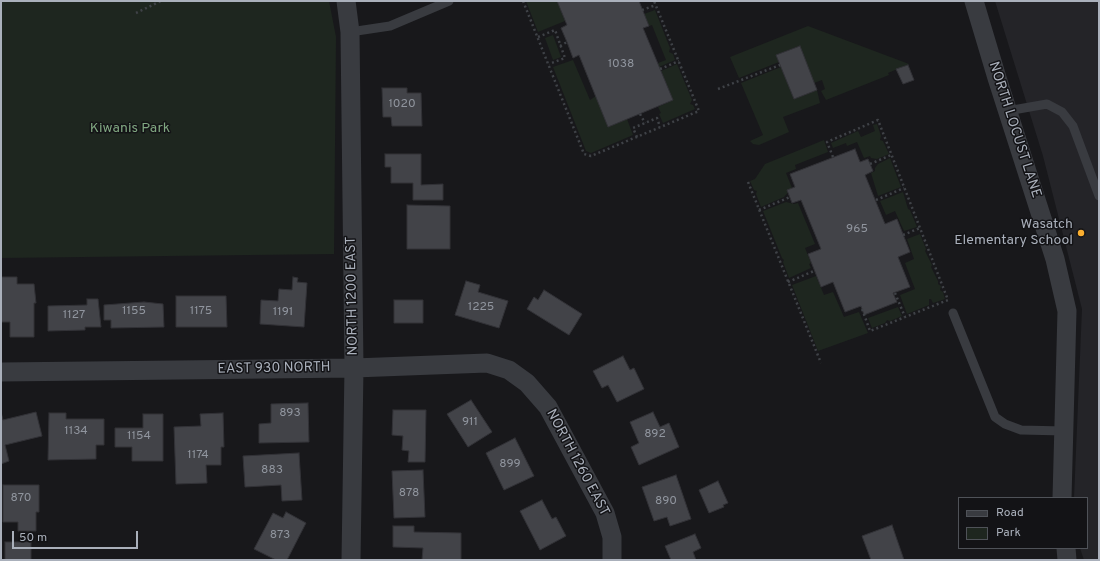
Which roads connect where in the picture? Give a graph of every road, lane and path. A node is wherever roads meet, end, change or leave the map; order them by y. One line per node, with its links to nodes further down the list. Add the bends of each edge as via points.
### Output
1 (162, 1): 9 (path)
2 (346, 1): 10 (street, NORTH 1200 EAST)
3 (449, 1): 10 (lane, via 390,26)
4 (523, 1): 11 (path)
5 (654, 1): 7 (path)
6 (974, 1): 19 (street, NORTH LOCUST LANE)
7 (656, 5): 8 (path); 14 (path)
8 (642, 10)
9 (136, 13)
10 (350, 32): 42 (street, NORTH 1200 EAST)
11 (538, 37): 13 (path, via 555,30); 15 (path)
12 (567, 42): 13 (path)
13 (560, 46): 15 (path, via 564,58)
14 (679, 61): 17 (path); 22 (path, via 699,111)
15 (549, 64): 23 (path, via 584,154 591,156)
16 (780, 65): 18 (path)
17 (660, 69)
18 (718, 89)
19 (1007, 111): 29 (lane, via 1047,104 1062,112 1073,126); 45 (street, NORTH LOCUST LANE, via 1055,259 1067,311)
20 (640, 114): 21 (path)
21 (645, 123): 22 (path, via 656,118); 23 (path, via 633,128)
22 (660, 127): 23 (path)
23 (637, 137)
24 (892, 155): 25 (path, via 878,120 827,142); 26 (path); 28 (path)
25 (833, 158)
26 (870, 164)
27 (748, 182): 32 (path)
28 (904, 188): 31 (path); 33 (path)
29 (1099, 196)
30 (790, 197): 32 (path)
31 (876, 200)
32 (759, 210): 36 (path)
33 (920, 228): 34 (path); 40 (path, via 948,300)
34 (903, 235)
35 (814, 270): 36 (path)
36 (788, 282): 41 (path)
37 (895, 293): 40 (path)
38 (861, 306): 40 (path, via 870,331)
39 (953, 313): 45 (lane, via 995,417 1021,430)
40 (906, 317)
41 (821, 363)
42 (354, 368): 43 (street, EAST 930 NORTH); 44 (street, EAST 930 NORTH, via 487,363 509,370); 48 (street, NORTH 1200 EAST)
43 (1, 372)
44 (537, 393): 49 (street, NORTH 1260 EAST, via 548,406 605,513 612,537)
45 (1064, 431): 46 (street, NORTH LOCUST LANE)
46 (1062, 497)
47 (1066, 549): 50 (street)
48 (351, 560)
49 (612, 560)
50 (1067, 560)

